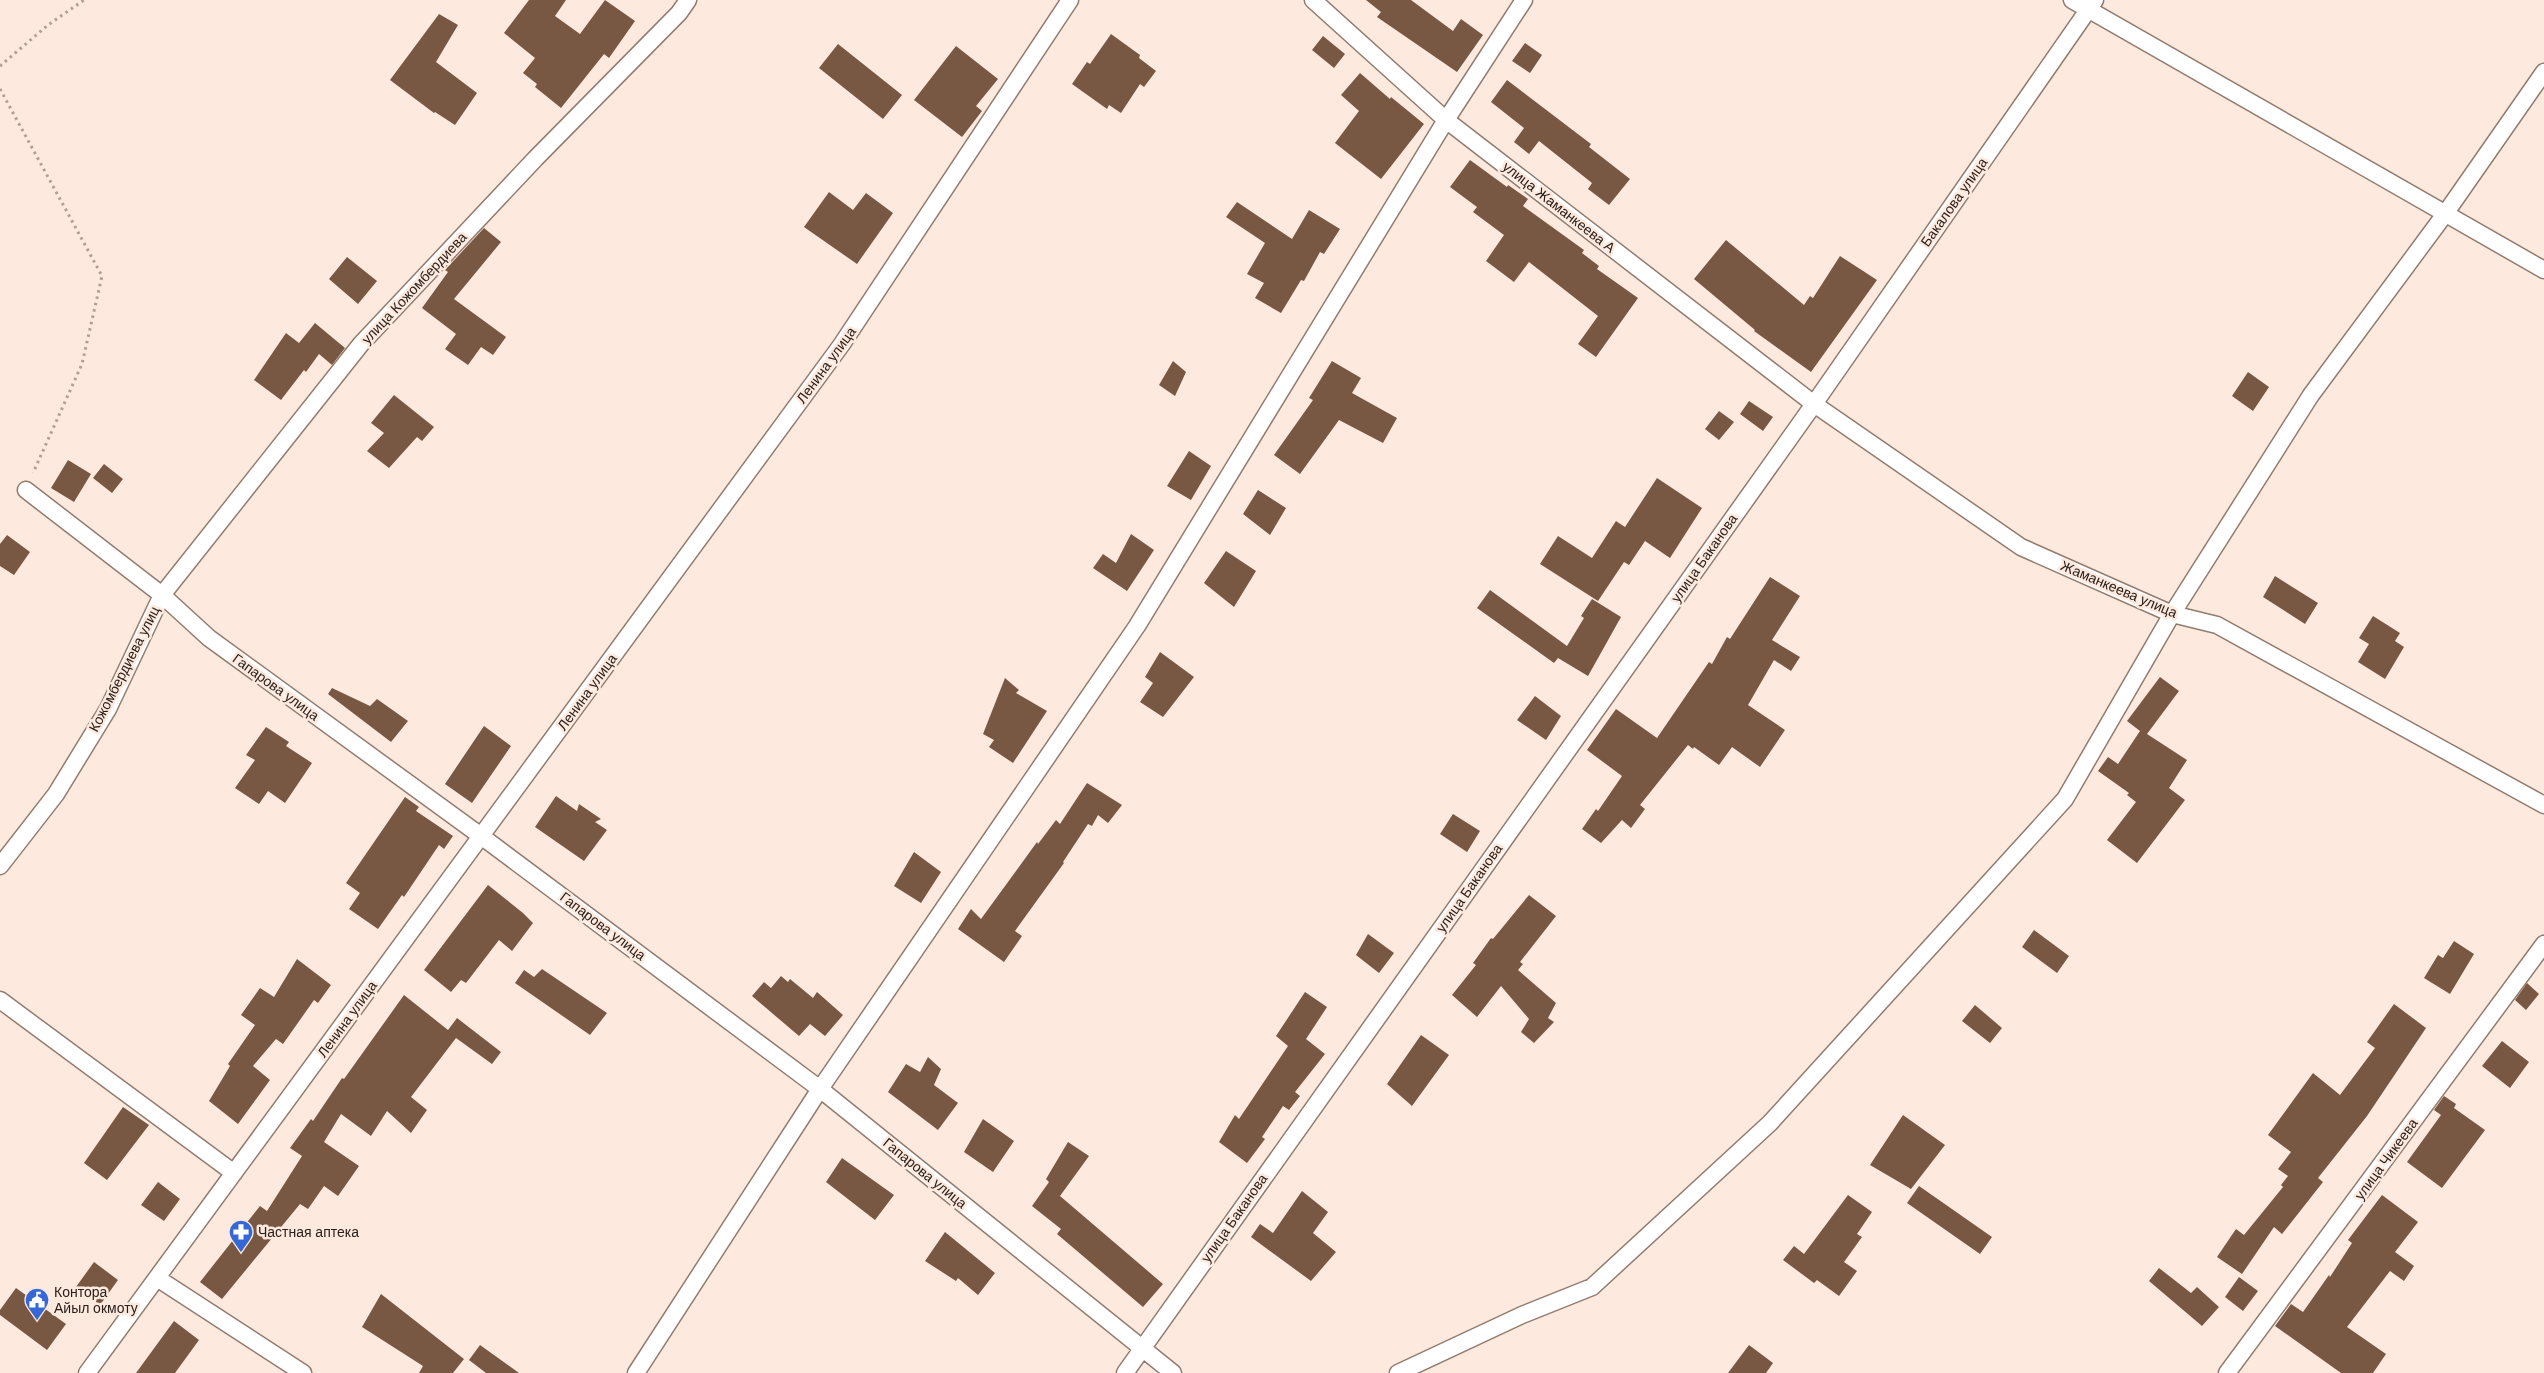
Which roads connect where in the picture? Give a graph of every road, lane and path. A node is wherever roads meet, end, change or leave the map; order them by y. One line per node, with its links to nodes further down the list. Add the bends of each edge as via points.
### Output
1 (84, 0): 8 (path, via 48,25)
2 (688, 0): 16 (street, улица Кожомбердиева, via 362,344)
3 (1070, 0): 19 (street, Ленина улица, via 842,344)
4 (1313, 0): 11 (street, улица Жаманкеева А)
5 (1524, 0): 11 (street)
6 (2072, 0): 7 (street)
7 (2091, 5): 12 (street); 14 (street, Бакалова улица)
8 (0, 66)
9 (2544, 72): 12 (street)
10 (0, 90): 15 (path, via 102,276 82,364)
11 (1446, 120): 14 (street, улица Жаманкеева А); 23 (street, via 1137,626)
12 (2445, 214): 13 (street); 17 (street, via 2311,395)
13 (2544, 270)
14 (1814, 404): 17 (street, Жаманкеева улица, via 2021,547); 26 (street, улица Баканова)
15 (26, 490): 16 (street, Гапарова улица)
16 (162, 594): 19 (street, Гапарова улица, via 209,638); 20 (street, Кожомбердиева улиц, via 108,709 56,794)
17 (2172, 614): 18 (street, Жаманкеева улица, via 2217,625); 32 (street, via 2065,799 1770,1122 1592,1288 1522,1315)
18 (2544, 805)
19 (481, 836): 23 (street, Гапарова улица); 24 (street, Ленина улица)
20 (0, 866)
21 (2544, 944): 33 (street, улица Чикеева)
22 (0, 1000): 24 (street)
23 (820, 1089): 26 (street, Гапарова улица); 29 (street)
24 (234, 1173): 25 (street, Ленина улица)
25 (157, 1278): 27 (street, Ленина улица); 28 (street)
26 (1142, 1348): 30 (street, улица Баканова); 31 (street, Гапарова улица)
27 (87, 1373)
28 (303, 1373)
29 (636, 1373)
30 (1125, 1373)
31 (1172, 1373)
32 (1398, 1373)
33 (2227, 1373)

